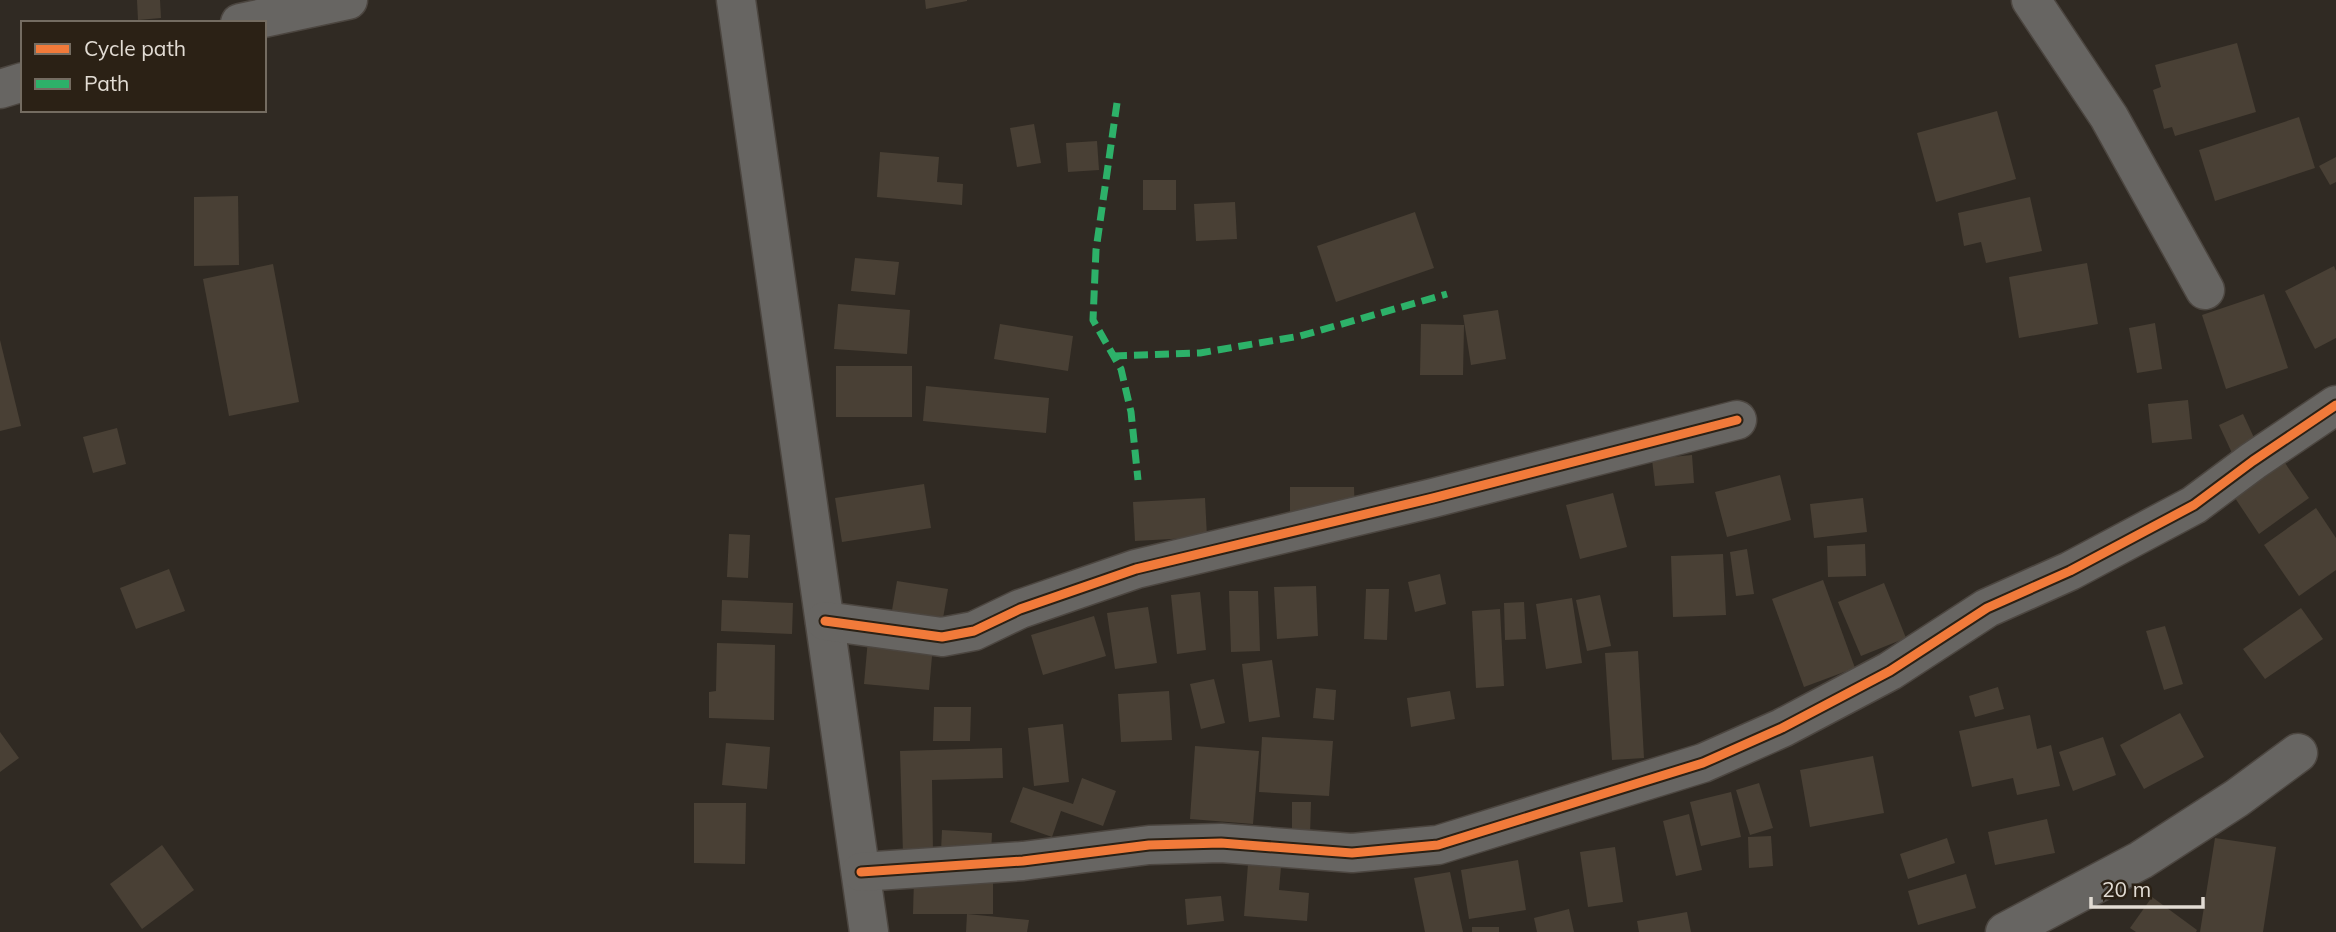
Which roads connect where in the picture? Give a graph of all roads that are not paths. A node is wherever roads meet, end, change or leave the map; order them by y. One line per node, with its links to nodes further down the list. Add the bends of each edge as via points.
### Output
1 (348, 0): 4 (street)
2 (736, 0): 10 (street)
3 (2031, 0): 7 (street, via 2109,117)
4 (249, 21)
5 (21, 83): 6 (street)
6 (0, 89)
7 (2205, 290)
8 (2336, 405): 12 (street, via 2194,505 2070,571 1987,608 1890,671 1782,728 1703,763 1438,845 1352,853 1221,843 1149,845 1023,861)
9 (1737, 420): 10 (street, via 1136,569 1020,609 974,631 942,637)
10 (825, 621): 12 (street)
11 (2298, 753): 14 (street, via 2152,853)
12 (861, 872): 13 (street)
13 (869, 932)
14 (2005, 932)

